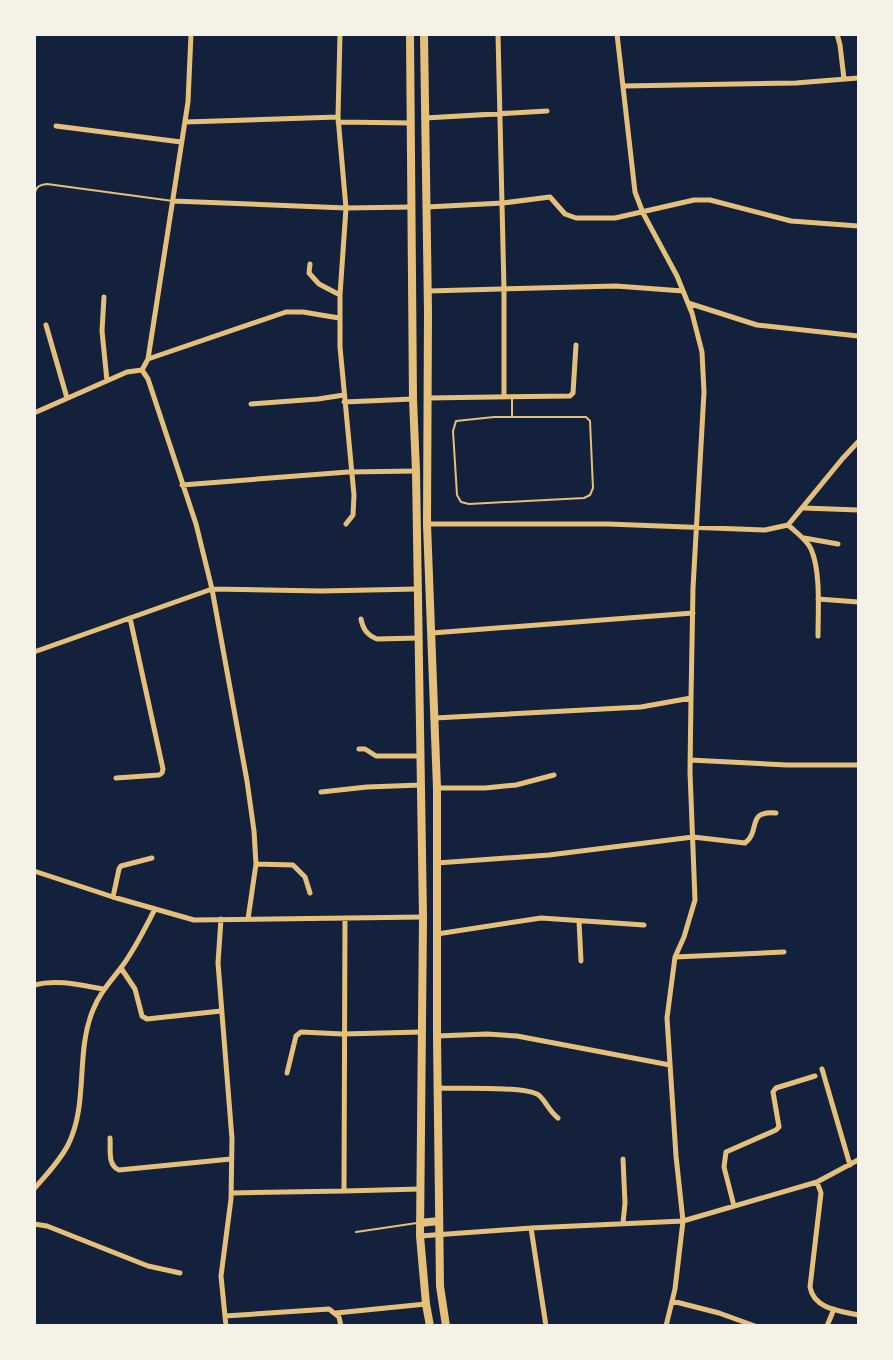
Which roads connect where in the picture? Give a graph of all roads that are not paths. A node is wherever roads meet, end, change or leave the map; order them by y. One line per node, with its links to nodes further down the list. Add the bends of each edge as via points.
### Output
1 (191, 34): 15 (street)
2 (340, 34): 14 (street)
3 (410, 34): 16 (highway)
4 (424, 34): 13 (highway)
5 (498, 34): 12 (street)
6 (617, 34): 10 (street)
7 (837, 34): 9 (street)
8 (858, 78): 9 (street)
9 (844, 79): 10 (street)
10 (623, 86): 25 (street, via 632,177)
11 (547, 111): 12 (street)
12 (500, 115): 13 (street); 21 (street)
13 (425, 118): 23 (highway)
14 (338, 120): 15 (street); 16 (street); 24 (street)
15 (185, 122): 18 (street)
16 (411, 123): 22 (highway)
17 (56, 126): 18 (street)
18 (181, 142): 20 (street)
19 (34, 196): 20 (lane, via 36,188 46,184)
20 (173, 201): 24 (street); 38 (street)
21 (503, 202): 23 (street); 25 (street, via 550,197 565,214 576,218); 28 (street)
22 (412, 207): 24 (street); 46 (highway)
23 (427, 207): 29 (highway)
24 (346, 208): 31 (street)
25 (643, 213): 26 (street, via 694,200 710,200 791,221); 30 (street)
26 (858, 226)
27 (310, 264): 31 (street, via 313,280)
28 (504, 289): 29 (street); 30 (street, via 616,286); 43 (street)
29 (428, 291): 45 (highway)
30 (683, 291): 33 (street)
31 (340, 295): 34 (street)
32 (104, 297): 40 (street, via 102,331)
33 (688, 303): 36 (street, via 757,325); 60 (street, via 702,352 704,392)
34 (339, 318): 38 (street, via 286,312); 41 (street)
35 (46, 326): 44 (street)
36 (858, 336)
37 (576, 345): 42 (street, via 572,395)
38 (148, 359): 39 (street)
39 (142, 370): 40 (street); 54 (street)
40 (107, 381): 44 (street)
41 (344, 395): 47 (street); 48 (street)
42 (512, 396): 43 (street); 50 (lane)
43 (504, 397): 45 (street)
44 (68, 398): 49 (street)
45 (428, 398): 58 (highway)
46 (413, 399): 47 (street); 52 (highway)
47 (344, 402): 53 (street)
48 (251, 404)
49 (34, 413)
50 (512, 417): 50 (lane, via 586,417 590,421 590,495 461,502 457,495 453,431 456,421)
51 (858, 442): 55 (street)
52 (416, 471): 53 (street); 64 (highway)
53 (351, 472): 54 (street); 57 (street, via 353,515)
54 (182, 485): 63 (street)
55 (804, 508): 56 (street); 59 (street)
56 (858, 510)
57 (346, 524)
58 (427, 524): 60 (street, via 608,524); 70 (highway)
59 (788, 525): 60 (street, via 765,530); 61 (street)
60 (697, 529): 67 (street)
61 (803, 538): 62 (street); 65 (street, via 811,549)
62 (838, 544)
63 (212, 589): 64 (street); 68 (street); 89 (street, via 247,781)
64 (418, 589): 72 (highway)
65 (818, 599): 66 (street); 71 (street)
66 (858, 602)
67 (693, 613): 70 (street); 74 (street)
68 (130, 618): 73 (street); 81 (street, via 163,769 159,776)
69 (361, 619): 72 (street, via 363,629 377,639)
70 (432, 633): 75 (highway)
71 (818, 636)
72 (419, 638): 77 (highway)
73 (34, 652)
74 (692, 698): 75 (street, via 641,707); 78 (street)
75 (435, 718): 83 (highway)
76 (359, 749): 77 (street, via 376,756)
77 (421, 756): 82 (highway)
78 (690, 760): 79 (street); 86 (street)
79 (858, 765)
80 (554, 775): 83 (street, via 516,785)
81 (116, 778)
82 (421, 785): 84 (street); 94 (highway)
83 (437, 788): 88 (highway)
84 (321, 792)
85 (776, 813): 86 (street, via 759,815 751,838 745,843)
86 (693, 837): 88 (street, via 549,855); 102 (street, via 695,900)
87 (152, 858): 92 (street, via 121,866)
88 (437, 863): 100 (highway)
89 (256, 864): 91 (street, via 293,865 305,877); 96 (street)
90 (34, 871): 92 (street)
91 (310, 893)
92 (113, 897): 93 (street)
93 (155, 909): 97 (street, via 194,920); 104 (street)
94 (423, 917): 95 (street); 108 (highway)
95 (345, 918): 96 (street); 109 (street)
96 (248, 919): 97 (street)
97 (221, 920): 107 (street)
98 (579, 921): 99 (street); 100 (street, via 530,919); 103 (street)
99 (644, 925)
100 (437, 934): 110 (highway)
101 (784, 952): 102 (street)
102 (675, 957): 111 (street, via 667,1018)
103 (581, 961)
104 (121, 968): 106 (street); 107 (street, via 135,989 142,1016 147,1019)
105 (34, 985): 106 (street, via 58,981)
106 (103, 988): 123 (street, via 86,1029 80,1103 69,1143)
107 (221, 1011): 118 (street)
108 (422, 1032): 109 (street); 124 (highway)
109 (343, 1034): 113 (street, via 298,1034); 125 (street)
110 (437, 1036): 111 (street, via 517,1036); 115 (highway)
111 (670, 1065): 129 (street)
112 (822, 1069): 121 (street)
113 (287, 1073)
114 (815, 1076): 127 (street, via 776,1088 773,1092 779,1127 726,1152 724,1167)
115 (438, 1088): 116 (street, via 536,1093); 128 (highway)
116 (558, 1118)
117 (110, 1138): 118 (street, via 111,1164 119,1170)
118 (231, 1159): 126 (street)
119 (623, 1160): 131 (street)
120 (858, 1161): 121 (street)
121 (850, 1165): 122 (street)
122 (817, 1182): 127 (street); 140 (street, via 821,1192 810,1287 814,1299)
123 (34, 1189)
124 (420, 1189): 125 (street); 130 (highway)
125 (344, 1191): 126 (street)
126 (231, 1193): 143 (street, via 221,1276)
127 (734, 1206): 129 (street)
128 (439, 1221): 130 (highway); 135 (highway)
129 (683, 1221): 131 (street); 138 (street)
130 (420, 1223): 134 (lane); 136 (highway)
131 (624, 1223): 133 (street)
132 (34, 1224): 137 (street, via 148,1266)
133 (531, 1228): 135 (street); 148 (street)
134 (356, 1232)
135 (439, 1235): 136 (street); 147 (highway)
136 (420, 1236): 139 (highway)
137 (180, 1273)
138 (672, 1301): 149 (street); 150 (street)
139 (426, 1304): 141 (street); 146 (highway)
140 (834, 1309): 142 (street); 151 (street)
141 (336, 1313): 143 (street, via 329,1309); 145 (street)
142 (858, 1315)
143 (225, 1316): 144 (street)
144 (226, 1326)
145 (341, 1326)
146 (430, 1326)
147 (446, 1326)
148 (546, 1326)
149 (666, 1326)
150 (755, 1326)
151 (827, 1326)

